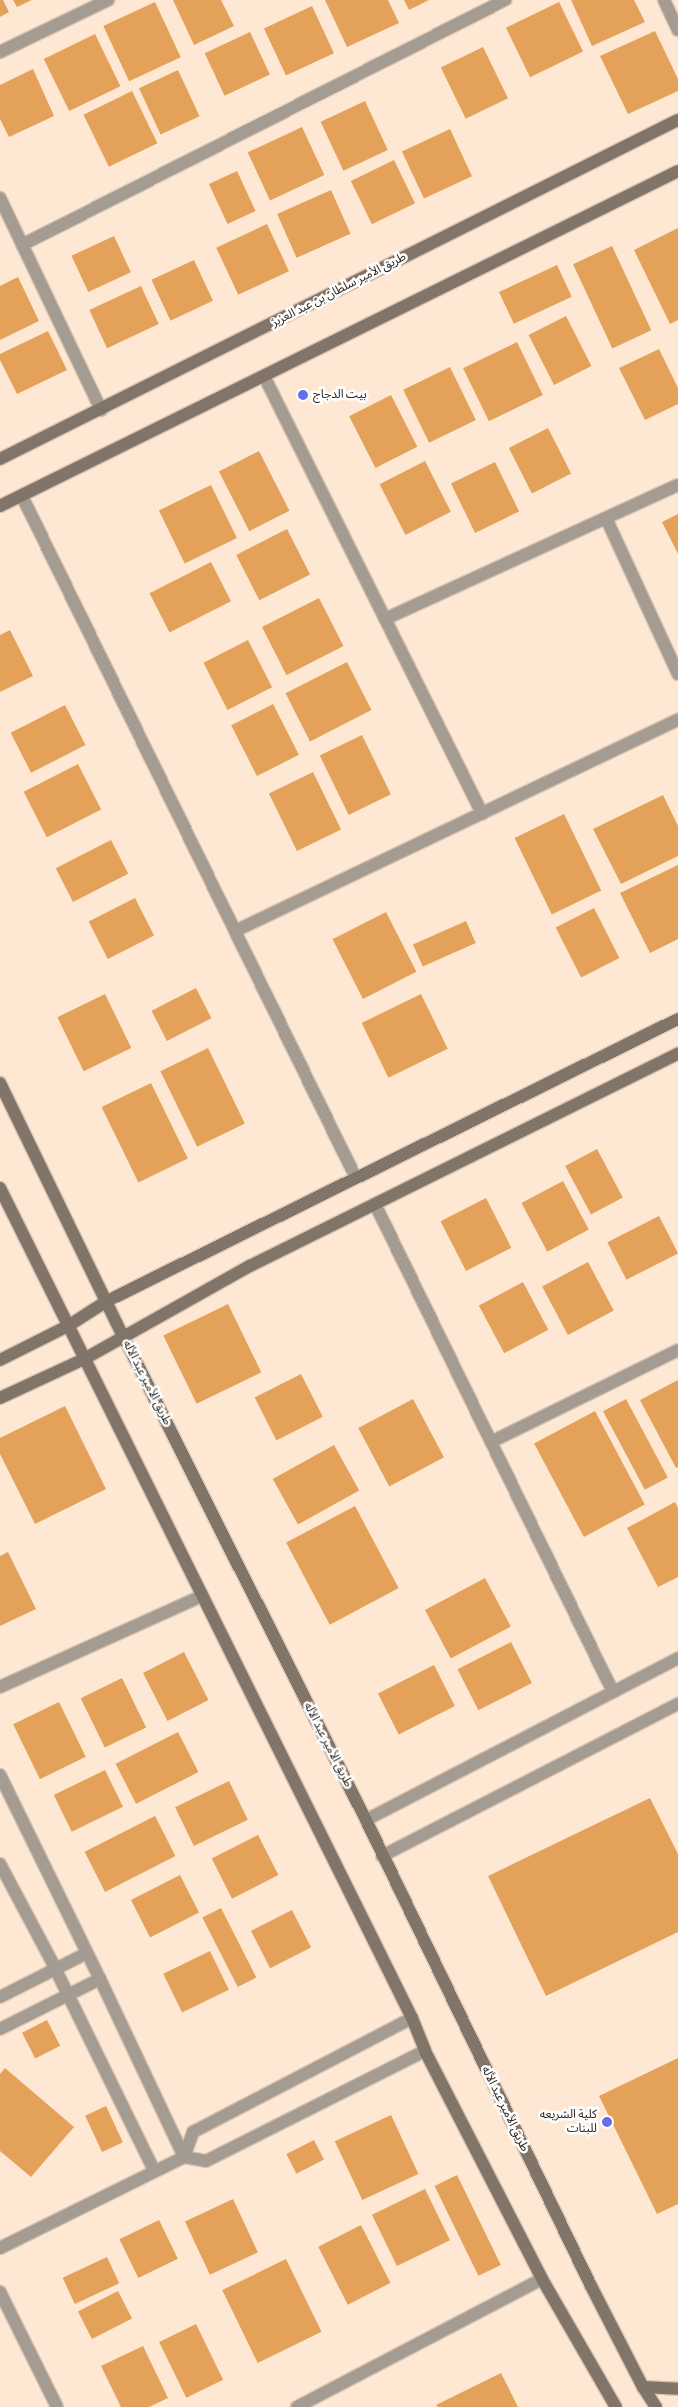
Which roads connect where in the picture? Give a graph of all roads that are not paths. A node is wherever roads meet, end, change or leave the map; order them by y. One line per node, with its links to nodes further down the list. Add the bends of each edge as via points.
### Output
1 (108, 0): 5 (street)
2 (505, 0): 9 (street)
3 (664, 0): 4 (street)
4 (678, 30)
5 (0, 52)
6 (678, 120): 11 (street, طريق الأمير سلطان بن عبد العزيز)
7 (678, 171): 10 (street)
8 (0, 198): 9 (street)
9 (22, 245): 11 (street)
10 (264, 376): 14 (street); 17 (street)
11 (101, 410): 12 (street, طريق الأمير سلطان بن عبد العزيز)
12 (0, 459)
13 (678, 485): 16 (street)
14 (22, 496): 15 (street); 21 (street)
15 (0, 506)
16 (606, 518): 17 (street); 18 (street)
17 (384, 618): 20 (street)
18 (678, 674)
19 (678, 720): 20 (street)
20 (482, 814): 21 (street)
21 (235, 931): 25 (street)
22 (678, 1019): 25 (street)
23 (678, 1054): 27 (street)
24 (0, 1083): 28 (street, طريق الأمير عبد الأله)
25 (356, 1178): 28 (street)
26 (0, 1188): 29 (street)
27 (375, 1204): 30 (street, via 250,1266); 35 (street)
28 (107, 1301): 29 (street); 30 (street, طريق الأمير عبد الأله)
29 (68, 1326): 32 (street); 33 (street)
30 (124, 1338): 32 (street); 42 (street, طريق الأمير عبد الأله)
31 (678, 1350): 35 (street)
32 (84, 1359): 34 (street); 36 (street)
33 (0, 1360)
34 (0, 1398)
35 (491, 1442): 39 (street)
36 (202, 1596): 38 (street); 50 (street)
37 (678, 1658): 39 (street)
38 (0, 1687)
39 (613, 1692): 42 (street)
40 (678, 1704): 43 (street)
41 (0, 1775): 45 (street)
42 (366, 1820): 43 (street, طريق الأمير عبد الأله)
43 (382, 1856): 58 (street, طريق الأمير عبد الأله)
44 (0, 1864): 46 (street)
45 (88, 1953): 46 (street); 47 (street)
46 (55, 1969): 48 (street); 49 (street)
47 (100, 1979): 48 (street); 53 (street)
48 (68, 1995): 51 (street); 54 (street)
49 (0, 1997)
50 (412, 2018): 52 (street); 53 (street, via 193,2132)
51 (0, 2029)
52 (425, 2051): 53 (street, via 206,2161); 56 (street)
53 (184, 2157): 54 (street)
54 (154, 2170): 55 (street)
55 (0, 2248)
56 (542, 2279): 61 (street); 62 (street)
57 (0, 2292): 60 (street)
58 (643, 2387): 59 (street); 63 (street, طريق الأمير عبد الأله)
59 (678, 2389)
60 (57, 2407)
61 (297, 2407)
62 (616, 2407)
63 (656, 2407)

